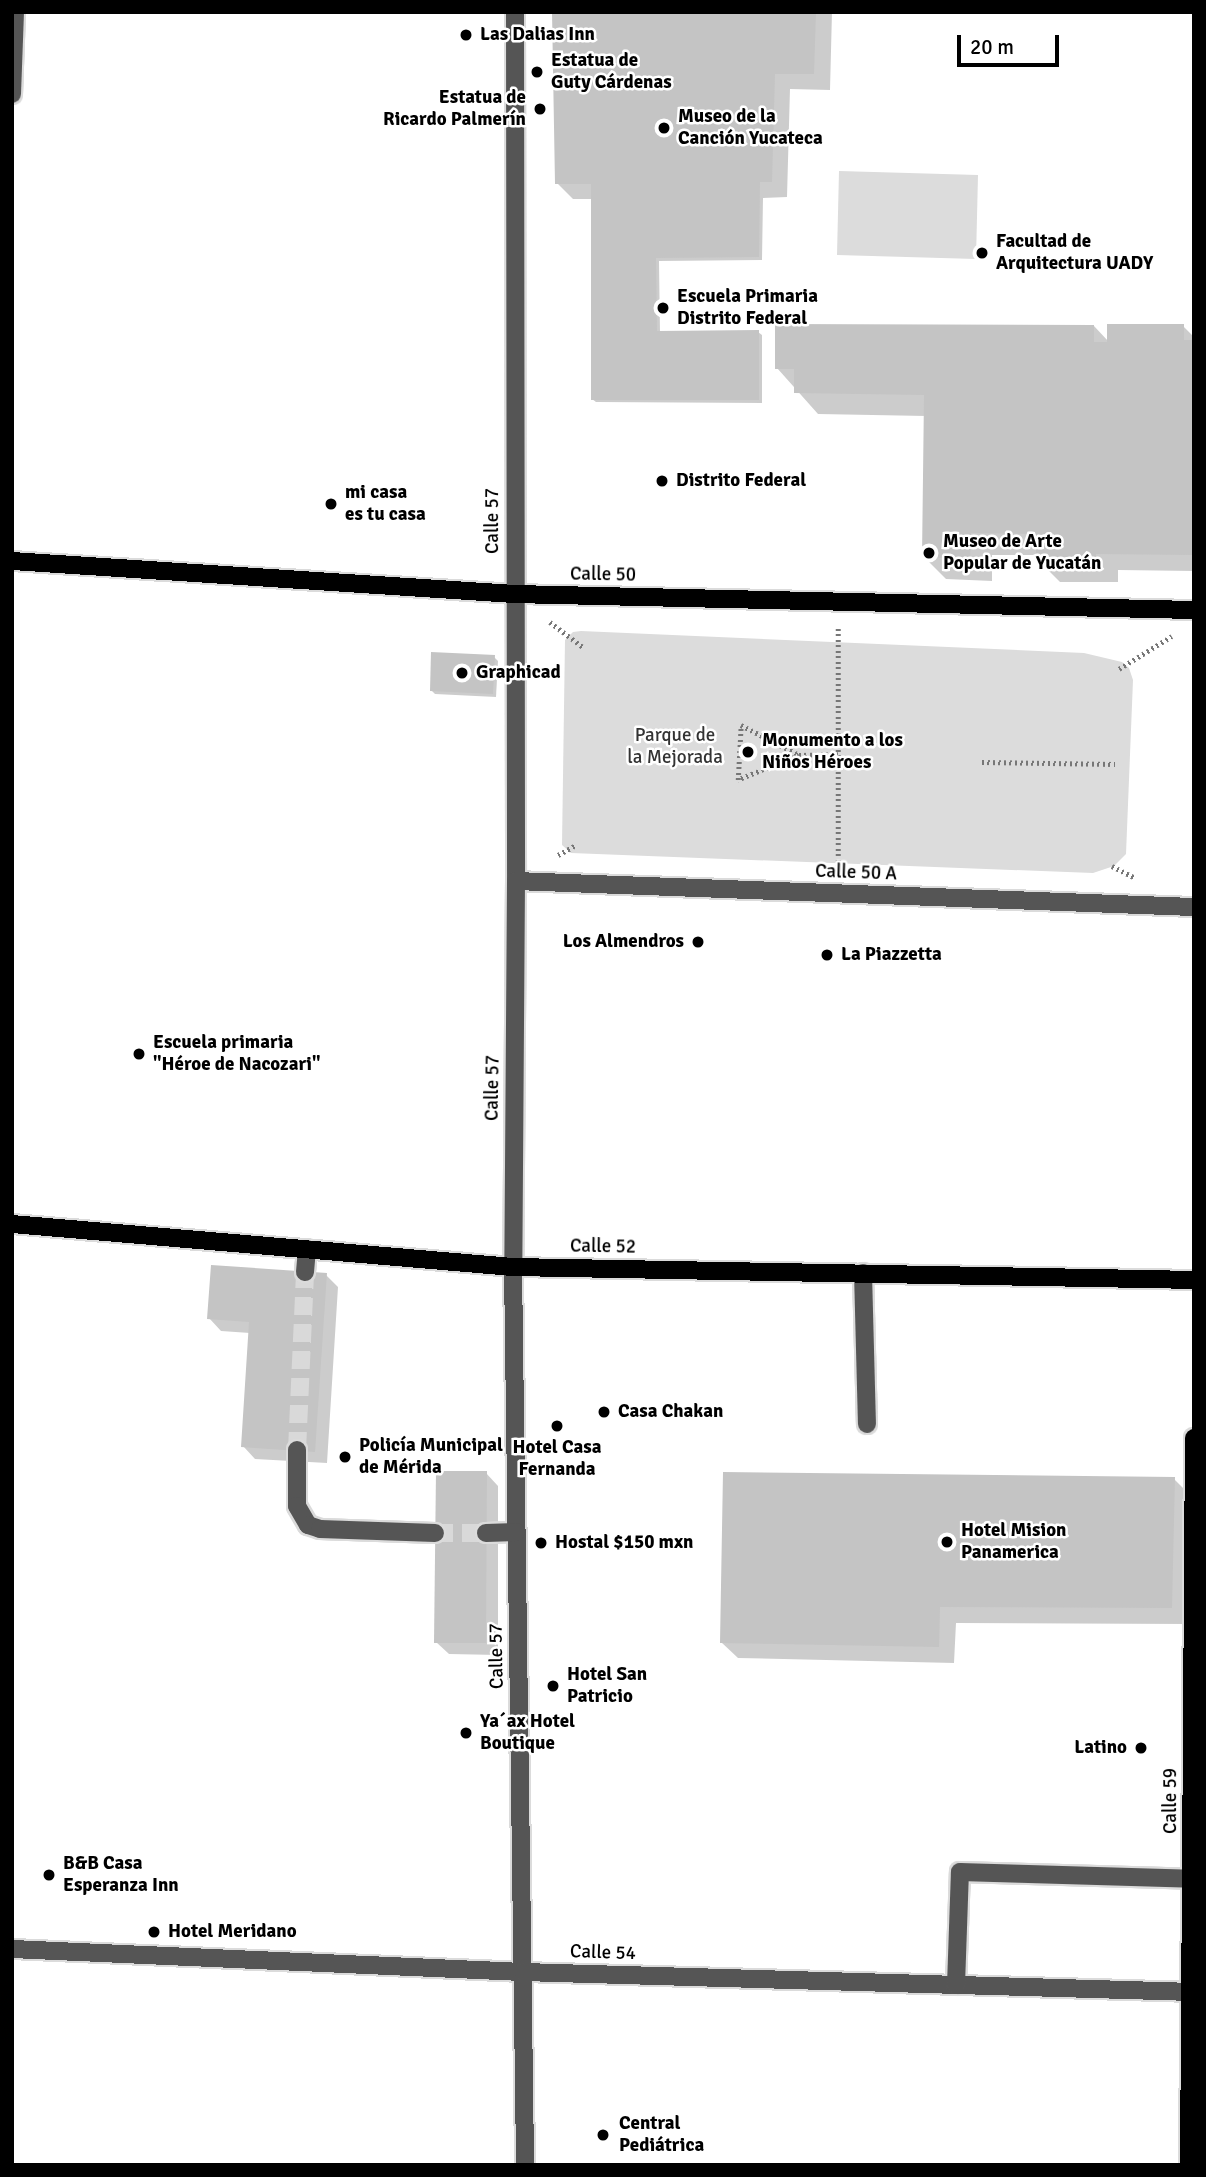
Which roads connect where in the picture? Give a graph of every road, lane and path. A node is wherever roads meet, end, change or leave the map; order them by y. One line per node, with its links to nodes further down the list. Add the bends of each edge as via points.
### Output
1 (15, 12): 3 (street)
2 (515, 12): 5 (street, Calle 57)
3 (12, 94)
4 (12, 561): 5 (main road, Calle 50)
5 (514, 594): 6 (main road, Calle 50); 15 (street, Calle 57)
6 (1194, 610)
7 (1183, 628): 9 (path)
8 (837, 657): 10 (path)
9 (1119, 668)
10 (838, 754): 11 (path); 14 (path)
11 (799, 755): 11 (path, via 741,725 738,780 750,775)
12 (982, 762): 13 (path)
13 (1115, 764)
14 (838, 855)
15 (516, 881): 16 (street, Calle 50 A); 19 (street, Calle 57)
16 (1194, 907)
17 (12, 1224): 18 (main road, Calle 52)
18 (307, 1249): 19 (main road, Calle 52); 20 (street)
19 (513, 1266): 21 (main road, Calle 52); 26 (street, Calle 57)
20 (305, 1272)
21 (863, 1273): 22 (main road, Calle 52); 23 (street)
22 (1194, 1280)
23 (867, 1424)
24 (1194, 1438): 29 (main road, Calle 59)
25 (297, 1450): 27 (street, via 297,1506 308,1525)
26 (516, 1532): 28 (street); 31 (street, Calle 57)
27 (435, 1533)
28 (486, 1533)
29 (1191, 1879): 32 (street, via 960,1872); 33 (main road, Calle 59)
30 (12, 1949): 31 (street, Calle 54)
31 (523, 1972): 32 (street, Calle 54); 34 (street, Calle 57)
32 (956, 1985): 33 (street, Calle 54)
33 (1192, 1992): 35 (main road, Calle 59)
34 (525, 2165)
35 (1189, 2165)

